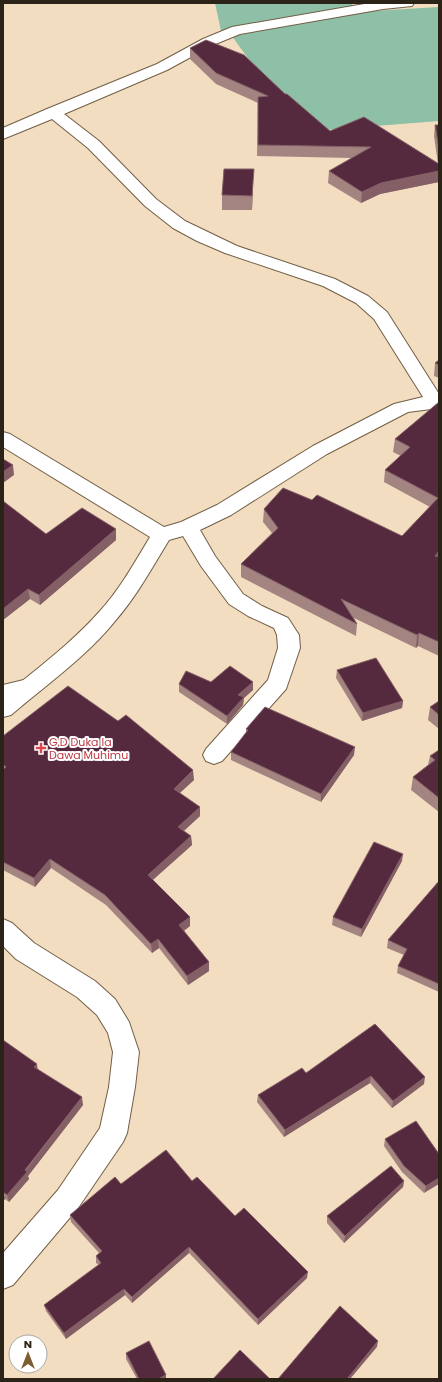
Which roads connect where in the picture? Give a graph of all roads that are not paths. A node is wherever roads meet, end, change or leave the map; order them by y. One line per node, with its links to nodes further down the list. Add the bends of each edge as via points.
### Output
1 (407, 3): 2 (street, via 237,30 208,42 162,67)
2 (52, 112): 3 (street); 4 (street, via 84,135 145,197 174,222 223,246 339,286 371,305 381,316)
3 (3, 134)
4 (437, 402): 6 (street, via 401,408 320,450 224,510)
5 (3, 438): 7 (street)
6 (188, 527): 7 (street); 11 (street, via 208,561 236,599 281,623 288,635 289,648 278,683)
7 (162, 535): 8 (street, via 108,616 80,645)
8 (32, 685): 9 (lane); 10 (street)
9 (3, 692)
10 (3, 709)
11 (214, 755)
12 (3, 930): 13 (street, via 25,951 86,989 106,1007 120,1030 126,1052 113,1133 68,1199)
13 (3, 1275)

